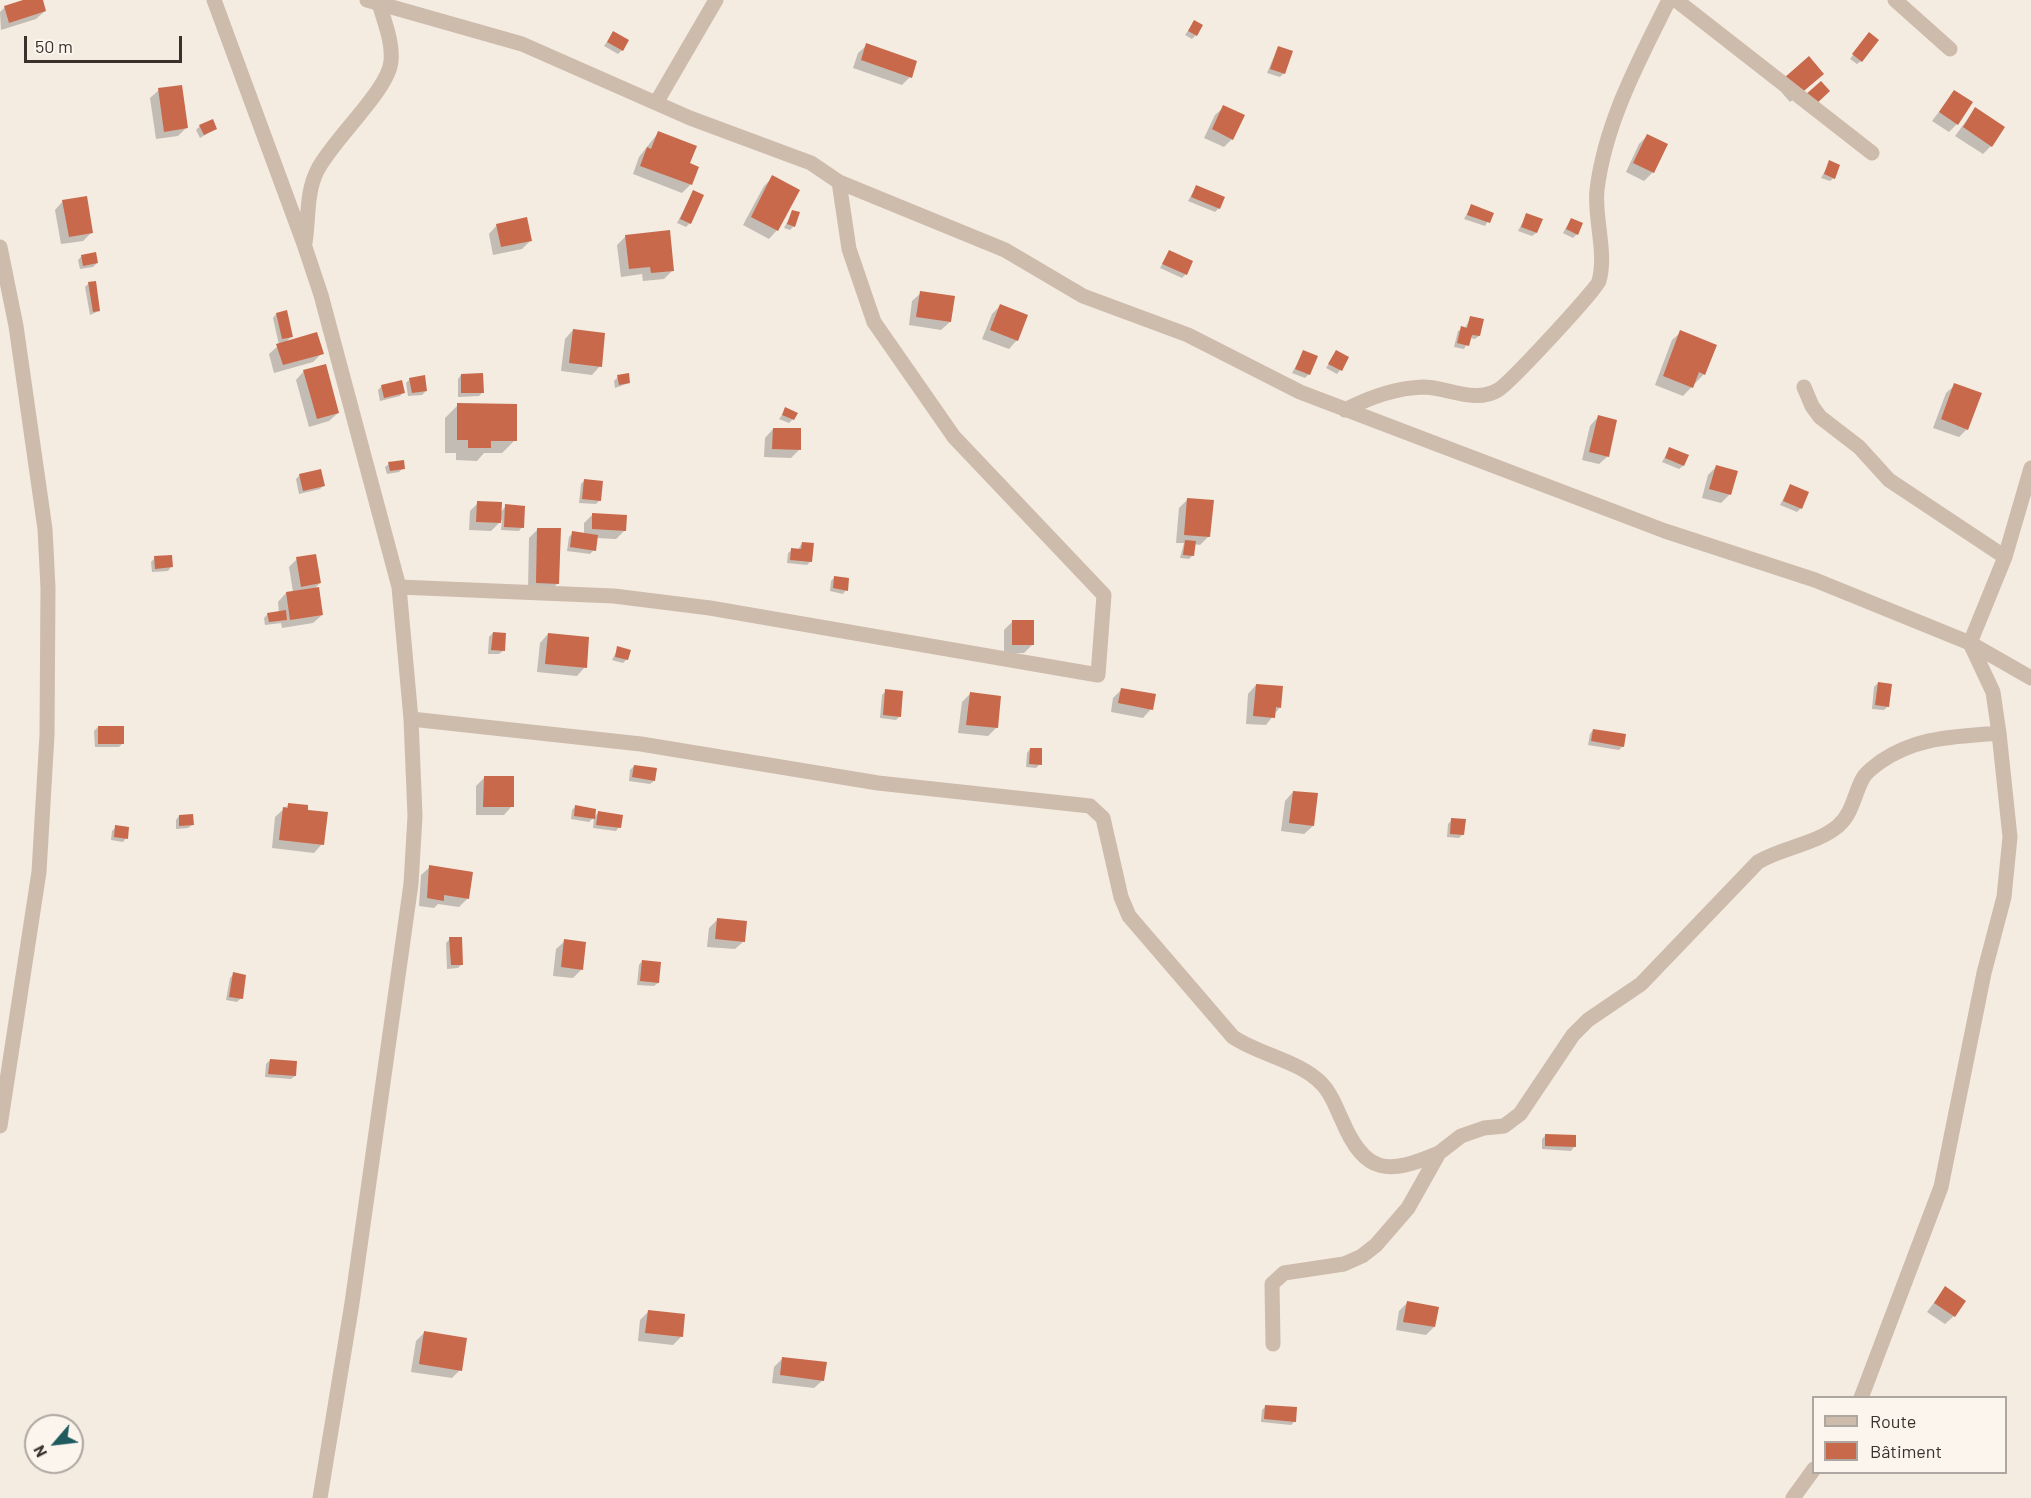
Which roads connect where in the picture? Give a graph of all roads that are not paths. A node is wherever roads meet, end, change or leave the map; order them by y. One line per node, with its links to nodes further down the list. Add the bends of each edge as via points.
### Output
1 (214, 0): 11 (street)
2 (716, 0): 8 (street)
3 (1669, 0): 14 (street, via 1630,78 1600,166 1596,207 1601,255 1599,281 1593,293 1498,391 1475,396 1420,387 1395,391)
4 (1676, 0): 9 (street)
5 (1895, 0): 7 (street)
6 (373, 2): 8 (street, via 522,44); 11 (street, via 391,46 392,63 379,88 327,152 316,172 310,188)
7 (1950, 49)
8 (656, 103): 10 (street, via 803,159)
9 (1872, 153)
10 (839, 182): 14 (street, via 1005,250 1083,296 1188,335 1264,375); 17 (street, via 849,249 874,322 954,437 1104,595 1098,675 710,608 614,596)
11 (304, 244): 17 (street)
12 (0, 247): 22 (street, via 16,326 45,529 48,588 47,735 39,872)
13 (1804, 387): 16 (street, via 1820,417 1859,447 1889,480)
14 (1345, 410): 18 (street, via 1665,531 1815,580)
15 (2031, 468): 16 (street)
16 (2005, 557): 18 (street)
17 (399, 587): 20 (street)
18 (1970, 643): 19 (street); 21 (street, via 1993,692)
19 (2031, 678)
20 (411, 719): 23 (street, via 641,744 878,783 1090,806 1104,818 1121,897 1129,916 1233,1037 1321,1083 1357,1152 1371,1162 1407,1167); 27 (street, via 415,816 411,884 352,1303)
21 (1999, 733): 23 (street, via 1918,742 1870,769 1849,813 1838,826 1820,838 1758,862 1641,984 1588,1020 1573,1035 1520,1114 1504,1126 1461,1136); 25 (street, via 2010,837 2004,897 1984,973 1941,1188)
22 (0, 1126)
23 (1439, 1153): 24 (street, via 1408,1208 1362,1257 1275,1278)
24 (1273, 1344)
25 (1862, 1396)
26 (1812, 1471): 28 (street)
27 (320, 1498)
28 (1793, 1498)

